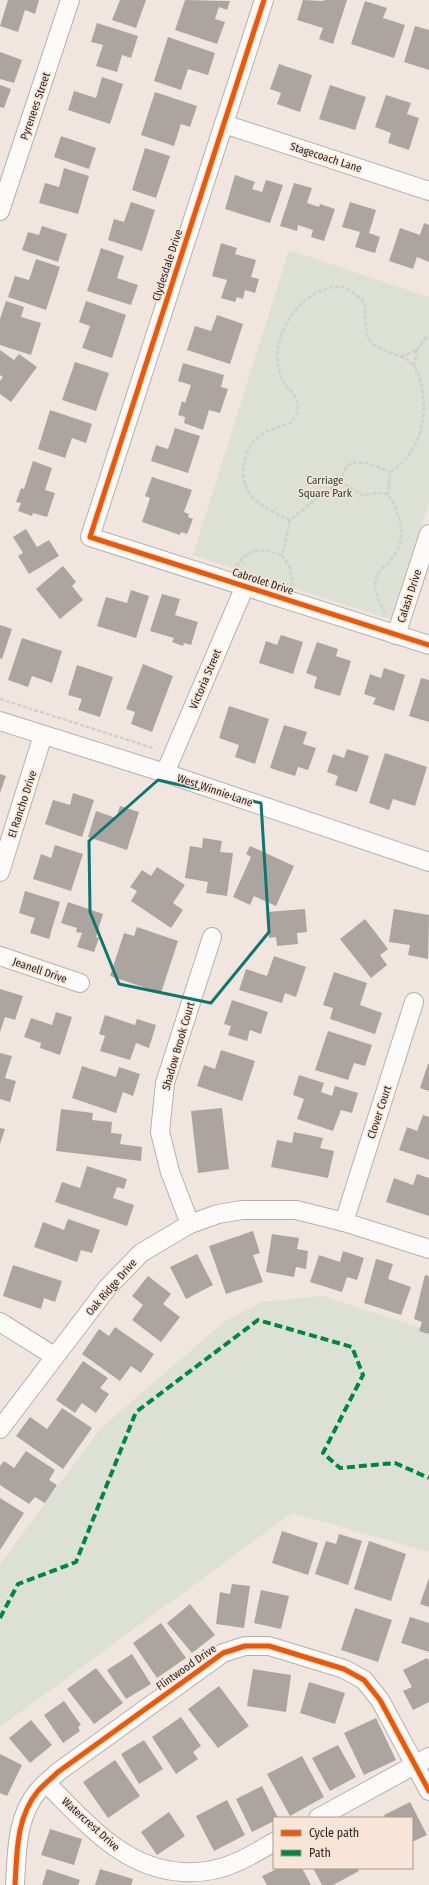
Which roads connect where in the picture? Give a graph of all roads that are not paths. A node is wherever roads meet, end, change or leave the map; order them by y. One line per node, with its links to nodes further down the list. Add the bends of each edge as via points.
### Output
1 (70, 0): 5 (street, Pyrenees Street)
2 (264, 0): 3 (street, Clydesdale Drive)
3 (224, 124): 4 (street, Stagecoach Lane); 7 (street, Clydesdale Drive)
4 (429, 191)
5 (0, 211)
6 (429, 534): 9 (street, Calash Drive)
7 (90, 537): 8 (street, Cabrolet Drive)
8 (245, 586): 9 (street, Cabrolet Drive); 13 (street, Victoria Street)
9 (396, 635): 10 (street, Cabrolet Drive)
10 (429, 645)
11 (0, 721): 12 (street, West Winnie Lane)
12 (43, 735): 13 (street, West Winnie Lane); 15 (street, El Rancho Drive)
13 (165, 773): 14 (street, West Winnie Lane)
14 (429, 862)
15 (0, 872)
16 (212, 937): 21 (street, Shadow Brook Court, via 165,1083 160,1132 170,1172)
17 (0, 956): 18 (street, Jeanell Drive)
18 (80, 983)
19 (414, 1002): 20 (street, Clover Court)
20 (344, 1222): 21 (street, Oak Ridge Drive, via 296,1210 267,1209 218,1214); 22 (street, Oak Ridge Drive)
21 (190, 1224): 24 (street, Oak Ridge Drive, via 141,1253 108,1287)
22 (429, 1249)
23 (0, 1322): 24 (street)
24 (54, 1356): 25 (street, Oak Ridge Drive)
25 (0, 1429)
26 (422, 1761): 27 (street, Flintwood Drive, via 364,1680 344,1669 269,1646 245,1646 223,1653); 28 (street, Flintwood Drive); 29 (street)
27 (46, 1783): 30 (street, Watercrest Drive, via 114,1848 154,1868 192,1872 214,1870 236,1862); 31 (street, Flintwood Drive, via 37,1792 25,1812 18,1837)
28 (429, 1791)
29 (320, 1817)
30 (273, 1843)
31 (15, 1885)

